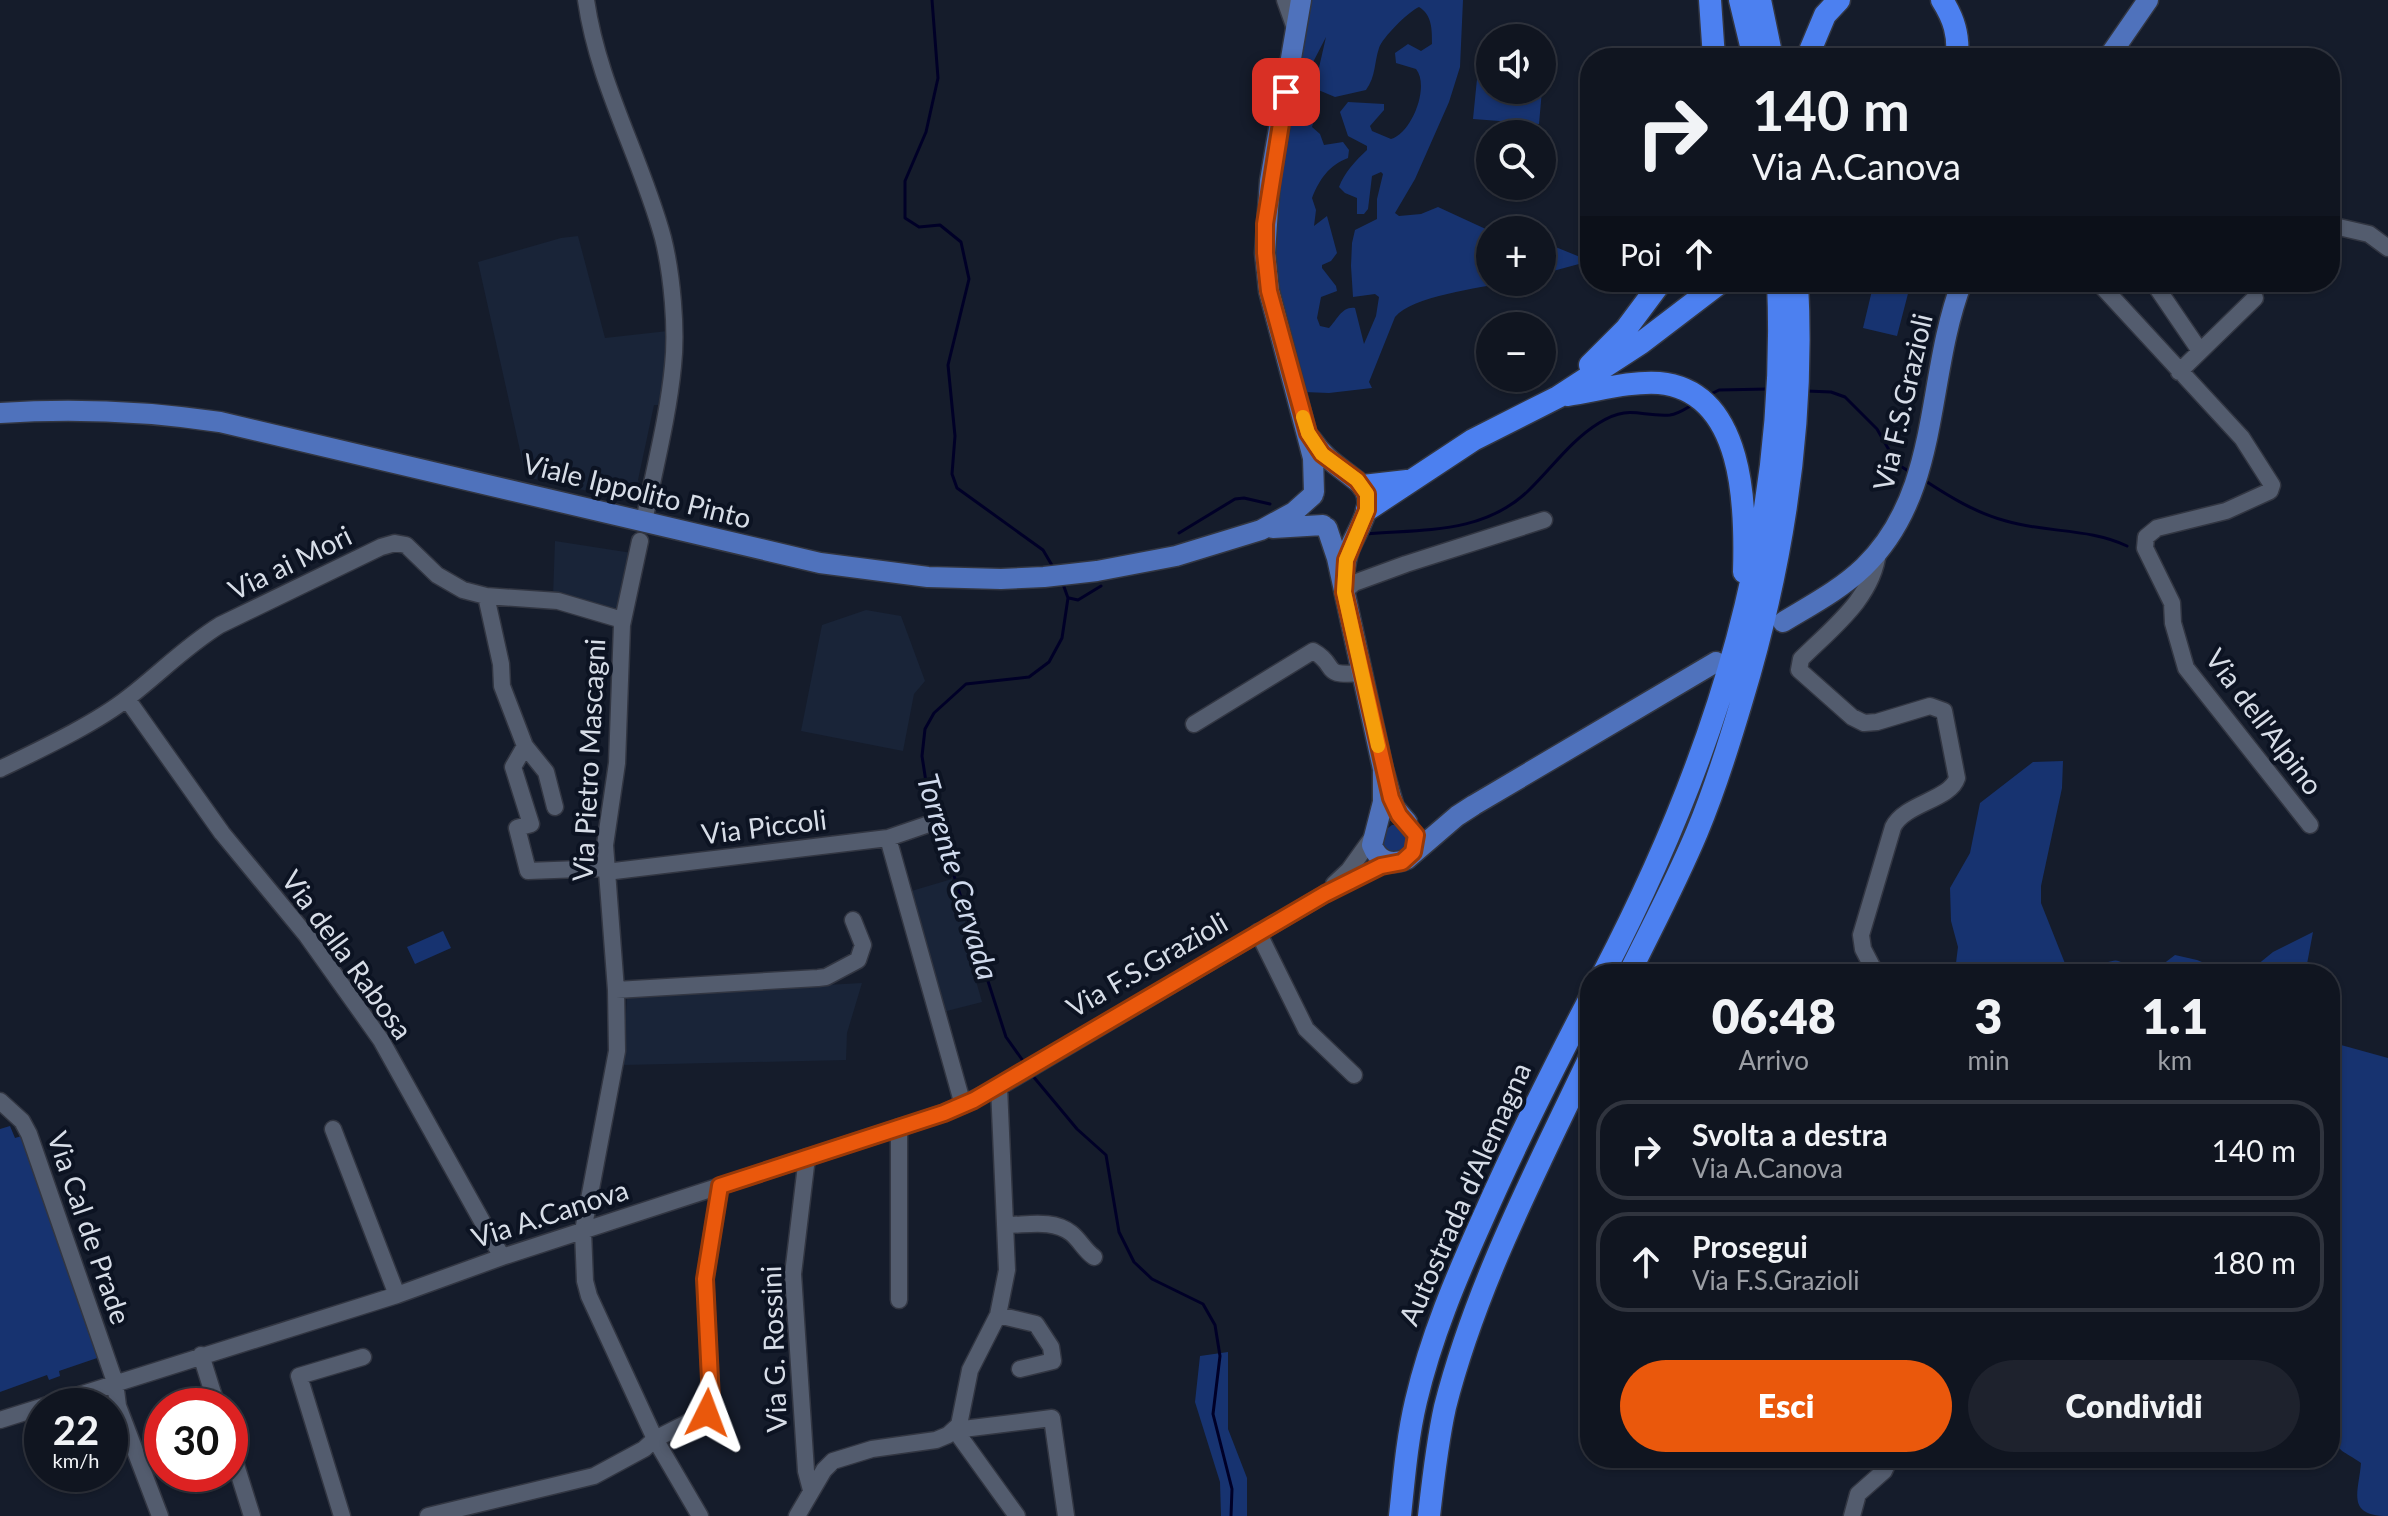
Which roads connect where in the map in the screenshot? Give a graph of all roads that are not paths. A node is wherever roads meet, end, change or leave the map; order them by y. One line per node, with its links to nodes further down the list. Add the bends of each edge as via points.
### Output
1 (586, 0): 39 (street, via 595,52 663,239 669,274 673,366)
2 (1285, 0): 10 (street)
3 (1301, 0): 10 (main road)
4 (1710, 0): 11 (highway)
5 (1740, 0): 12 (highway)
6 (1760, 0): 13 (highway)
7 (1839, 0): 14 (highway, via 1825,15)
8 (1942, 0): 15 (highway, via 1952,16)
9 (2148, 0): 16 (main road)
10 (1296, 32): 31 (main road, via 1270,181 1265,253 1269,291)
11 (1713, 48)
12 (1752, 48)
13 (1770, 48)
14 (1811, 48)
15 (1957, 48)
16 (2115, 48)
17 (2340, 227): 18 (street, via 2369,234)
18 (2388, 248)
19 (1654, 292): 29 (highway, via 1626,329)
20 (1708, 292): 29 (highway)
21 (1778, 292): 45 (highway, via 1775,444)
22 (1797, 292): 66 (highway, via 1795,443 1772,589 1729,743 1697,831)
23 (1959, 292): 40 (main road, Via F.S.Grazioli, via 1913,492)
24 (2107, 292): 28 (street, Via dell'Alpino)
25 (2160, 292): 27 (street)
26 (2255, 298): 27 (street)
27 (2200, 351): 28 (street)
28 (2179, 372): 57 (street, Via dell'Alpino, via 2242,438 2272,488 2226,511 2157,528 2146,537 2145,548 2172,603 2186,668)
29 (1558, 397): 33 (highway, via 1473,440); 45 (highway, via 1660,383 1699,398 1711,411 1730,443 1743,490 1744,583)
30 (0, 413): 39 (main road, Viale Ippolito Pinto, via 126,411 220,422)
31 (1308, 433): 32 (main road, via 1322,454); 34 (main road)
32 (1356, 481): 33 (highway); 34 (main road, via 1331,476); 35 (main road, via 1367,494)
33 (1408, 481): 35 (highway)
34 (1314, 494): 37 (main road, via 1312,508); 38 (main road, Viale Ippolito Pinto)
35 (1365, 515): 37 (main road, via 1349,530); 41 (main road, via 1346,560)
36 (1544, 520): 41 (street, via 1406,564 1354,583)
37 (1325, 527): 38 (main road, Viale Ippolito Pinto); 41 (main road)
38 (1261, 530): 39 (main road, Viale Ippolito Pinto, via 1176,556 1070,574 965,579 870,571)
39 (642, 531): 44 (street, Via Pietro Mascagni)
40 (1878, 552): 43 (main road, Via F.S.Grazioli, via 1838,588); 67 (street, via 1863,594 1801,659 1799,670 1864,723 1930,706 1944,711 1957,778 1953,787 1901,815 1893,827 1861,935)
41 (1344, 592): 47 (main road)
42 (486, 596): 44 (street, Via ai Mori, via 558,601 619,619); 48 (street, Via ai Mori, via 449,584 406,545 381,547 200,637); 50 (street, via 502,686)
43 (1783, 622)
44 (622, 625): 61 (street, Via Pietro Mascagni, via 617,763 606,827)
45 (1736, 649): 65 (highway, via 1675,824)
46 (1716, 662): 54 (main road, Via F.S.Grazioli)
47 (1362, 673): 49 (street, via 1339,676 1313,651); 52 (main road)
48 (127, 699): 51 (street, Via ai Mori); 81 (street, Via della Rabosa, via 381,1040)
49 (1194, 724)
50 (525, 746): 53 (street, via 546,772); 61 (street, Via Piccoli, via 513,767 531,824 517,828 528,871)
51 (0, 769)
52 (1383, 769): 55 (main road, via 1394,807); 58 (main road, via 1383,802)
53 (555, 807)
54 (1457, 816): 55 (main road, Via F.S.Grazioli, via 1430,826); 60 (main road, Via F.S.Grazioli)
55 (1409, 824): 58 (main road, via 1393,818); 60 (main road, via 1416,835)
56 (926, 825): 59 (street, Via Piccoli)
57 (2310, 825)
58 (1374, 833): 60 (main road, via 1372,845 1384,861); 62 (street, Via F.S.Grazioli)
59 (888, 838): 61 (street, Via Piccoli); 74 (street)
60 (1406, 858): 62 (street, Via F.S.Grazioli)
61 (606, 870): 68 (street, Via Pietro Mascagni)
62 (1325, 894): 64 (street, Via F.S.Grazioli)
63 (853, 920): 68 (street, via 863,945 858,960 826,977)
64 (1258, 932): 70 (street, via 1306,1029); 72 (street, Via F.S.Grazioli)
65 (1608, 964)
66 (1634, 964)
67 (1871, 964)
68 (616, 990): 80 (street, Via Pietro Mascagni, via 616,1062)
69 (1580, 1017): 106 (highway, Autostrada d'Alemagna, via 1529,1114 1449,1293 1415,1403)
70 (1354, 1075)
71 (1580, 1079): 107 (highway, Autostrada d'Alemagna, via 1479,1300 1445,1410)
72 (999, 1087): 74 (street, Via A.Canova); 79 (street)
73 (0, 1101): 89 (street, Via Cal de Prade, via 29,1134)
74 (963, 1105): 75 (street, Via A.Canova)
75 (899, 1127): 77 (street, Via A.Canova); 84 (street)
76 (333, 1129): 83 (street)
77 (807, 1157): 78 (street, Via A.Canova); 95 (street, Via G. Rossini, via 793,1274)
78 (720, 1186): 80 (street, Via A.Canova); 93 (street, via 705,1279 710,1410)
79 (1006, 1225): 82 (street, via 1058,1226); 85 (street, via 1007,1270)
80 (583, 1231): 81 (street, Via A.Canova); 93 (street, Via Pietro Mascagni, via 589,1296)
81 (502, 1257): 83 (street, Via A.Canova)
82 (1094, 1257)
83 (397, 1295): 86 (street, Via A.Canova)
84 (899, 1300)
85 (998, 1315): 88 (street, via 1036,1324 1054,1352 1053,1361); 92 (street, via 973,1359)
86 (201, 1355): 89 (street, Via A.Canova); 90 (street)
87 (363, 1357): 100 (street, via 299,1376)
88 (1020, 1369)
89 (115, 1382): 91 (street, Via A.Canova); 98 (street, Via Cal de Prade, via 118,1406)
90 (211, 1388)
91 (0, 1420)
92 (955, 1430): 95 (street, via 936,1440 836,1460); 104 (street); 105 (street, via 1052,1418)
93 (655, 1439): 97 (street, via 594,1476); 102 (street, Via Pietro Mascagni)
94 (1885, 1468): 108 (street, via 1858,1494)
95 (811, 1490): 103 (street)
96 (244, 1492): 99 (street)
97 (472, 1510): 101 (street)
98 (160, 1516)
99 (252, 1516)
100 (342, 1516)
101 (428, 1516)
102 (700, 1516)
103 (797, 1516)
104 (1017, 1516)
105 (1066, 1516)
106 (1400, 1516)
107 (1429, 1516)
108 (1852, 1516)

